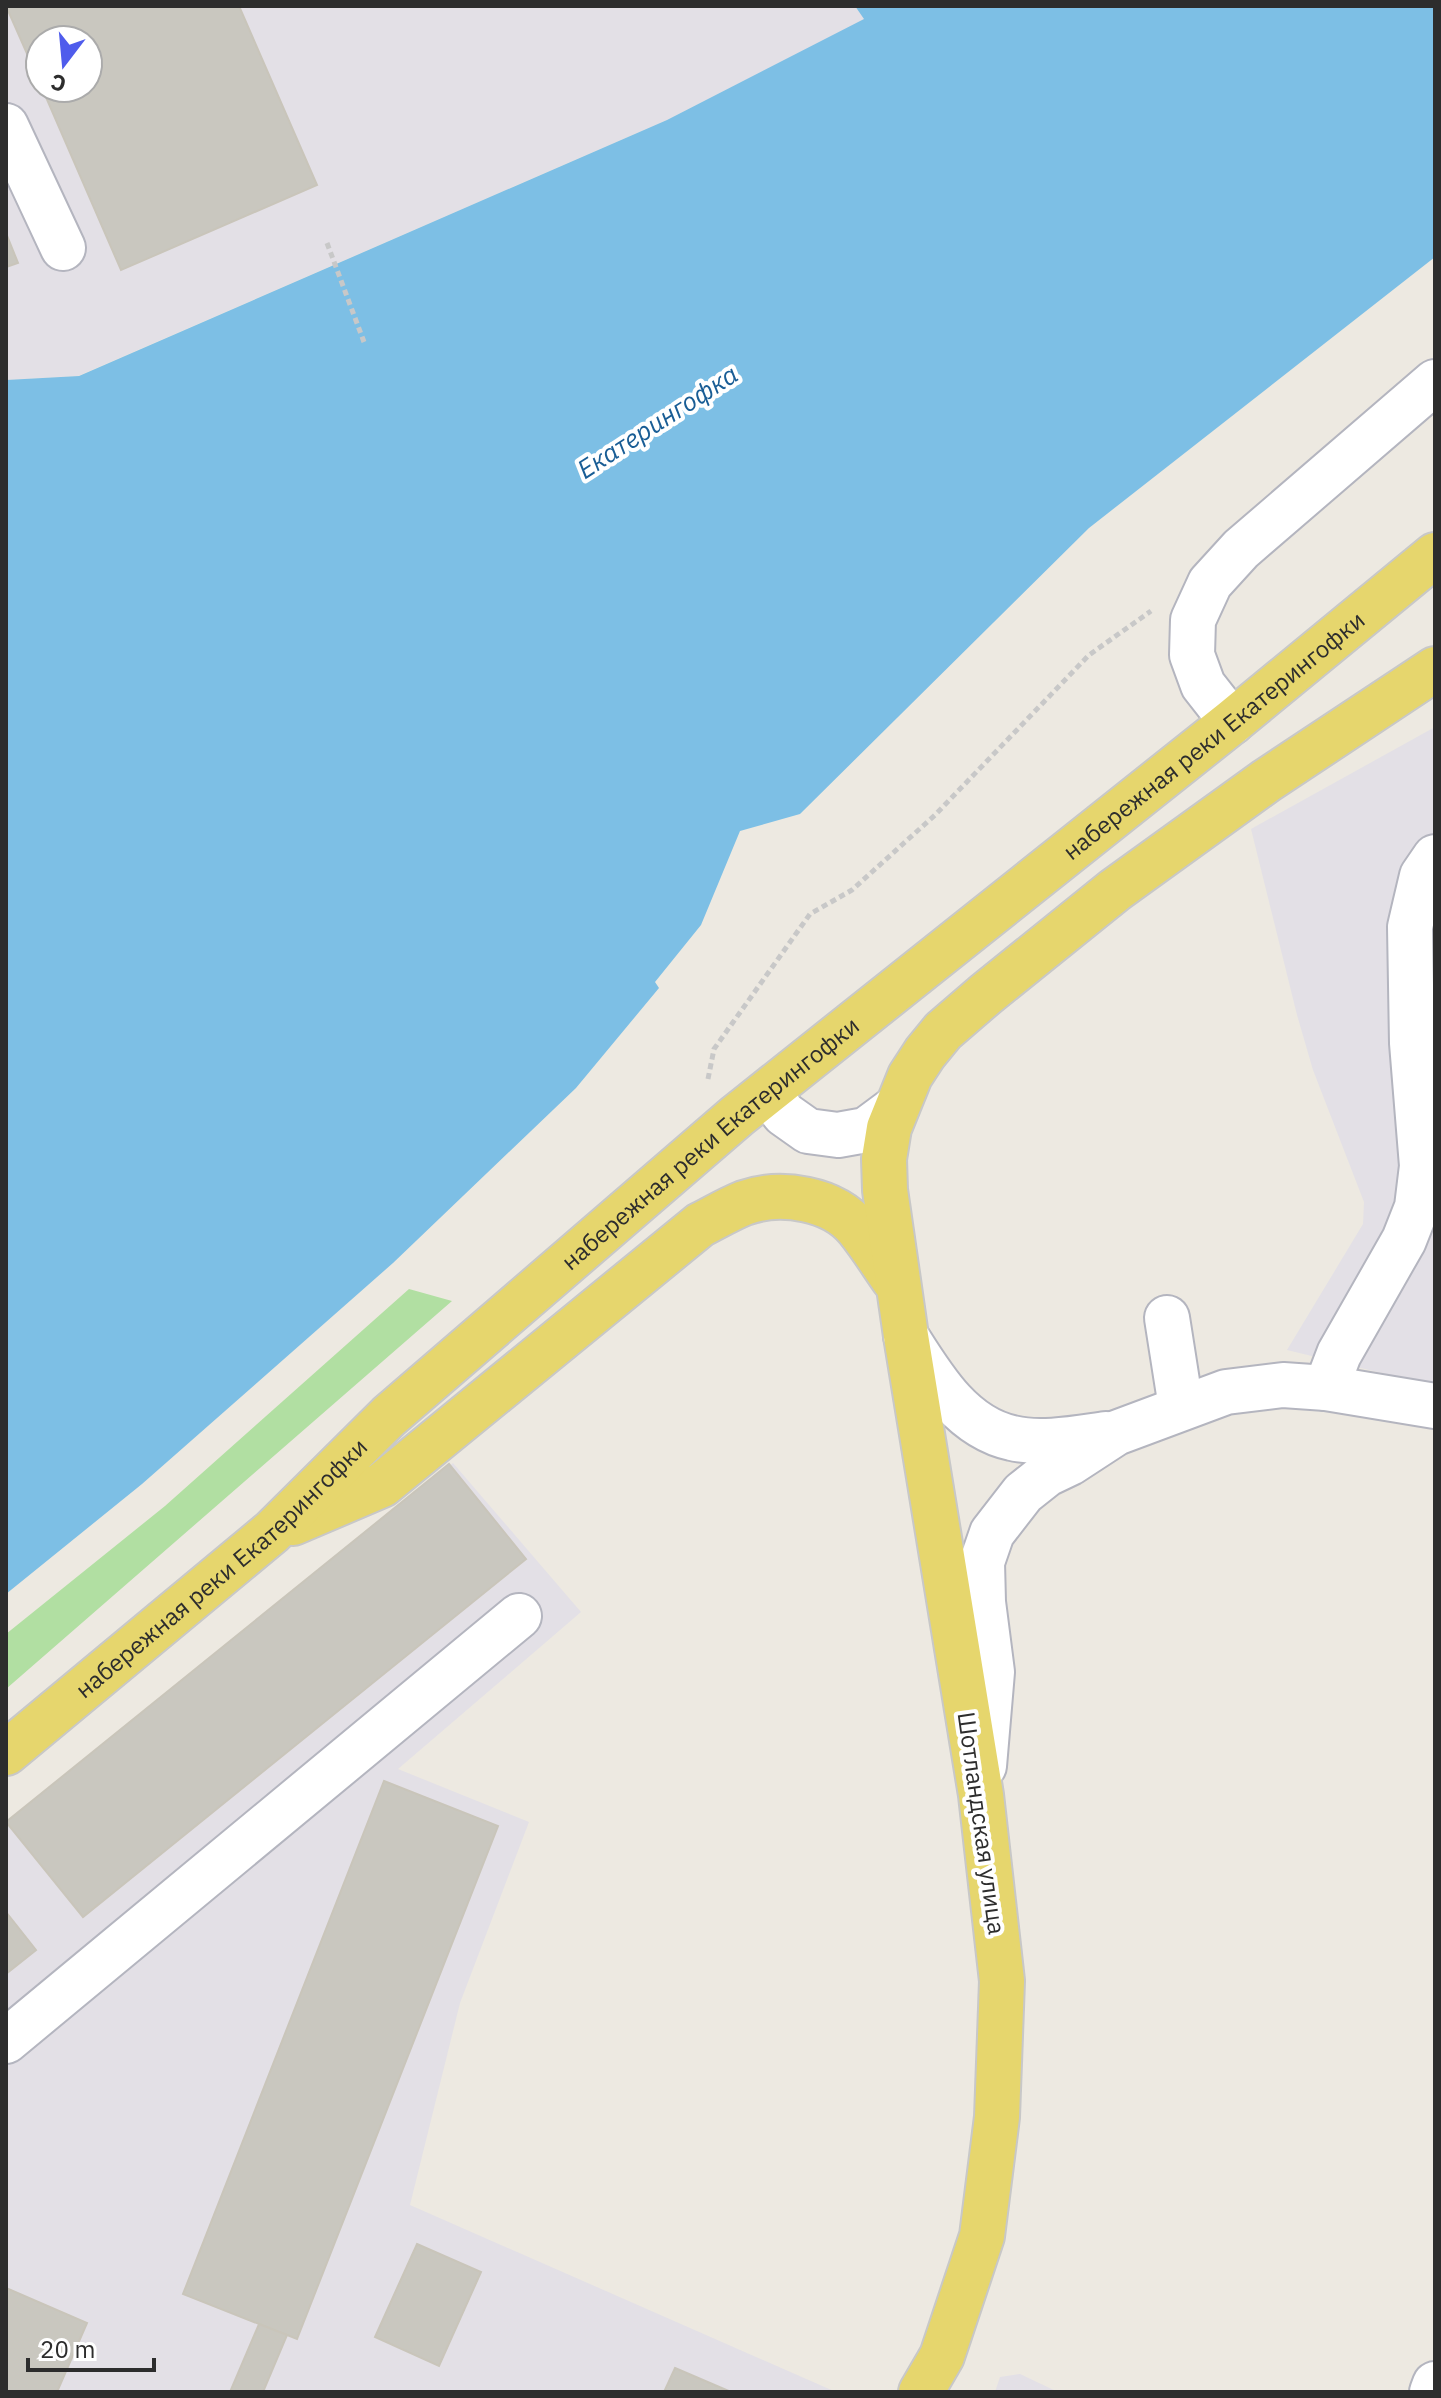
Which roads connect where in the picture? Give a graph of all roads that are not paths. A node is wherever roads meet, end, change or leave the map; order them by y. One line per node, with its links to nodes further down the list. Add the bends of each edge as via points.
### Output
1 (6, 126): 2 (street)
2 (63, 248)
3 (1435, 382): 6 (street, via 1241,549 1210,583 1193,620 1192,655 1203,685)
4 (1435, 555): 6 (main road, набережная реки Екатерингофки)
5 (1435, 669): 9 (main road, Шотландская улица, via 1115,890 986,994 925,1053)
6 (1232, 722): 8 (main road, набережная реки Екатерингофки)
7 (1435, 857): 10 (street, via 1422,876 1410,927 1412,1043)
8 (768, 1093): 9 (street, via 784,1114 808,1131 838,1135 866,1130); 18 (main road, набережная реки Екатерингофки, via 389,1416)
9 (897, 1107): 11 (main road, Шотландская улица, via 884,1159)
10 (1427, 1135): 14 (street, via 1417,1207 1404,1240 1339,1354)
11 (899, 1288): 13 (main road, Шотландская улица); 18 (main road, via 857,1227 839,1212 784,1196 745,1202 700,1225 382,1485)
12 (1167, 1318): 16 (street)
13 (906, 1336): 17 (street, via 939,1388 981,1426 1028,1439); 21 (main road, Шотландская улица)
14 (1326, 1388): 15 (street); 16 (street, via 1283,1385 1226,1392)
15 (1435, 1406)
16 (1181, 1407): 17 (street)
17 (1116, 1433): 21 (street, via 1023,1493 992,1533 982,1562 992,1672)
18 (272, 1532): 20 (main road, набережная реки Екатерингофки)
19 (519, 1616): 22 (street)
20 (6, 1753)
21 (981, 1795): 23 (main road, Шотландская улица, via 1002,1981 997,2117 982,2236)
22 (6, 2041)
23 (934, 2380)
24 (1435, 2384): 25 (street)
25 (1432, 2392)

